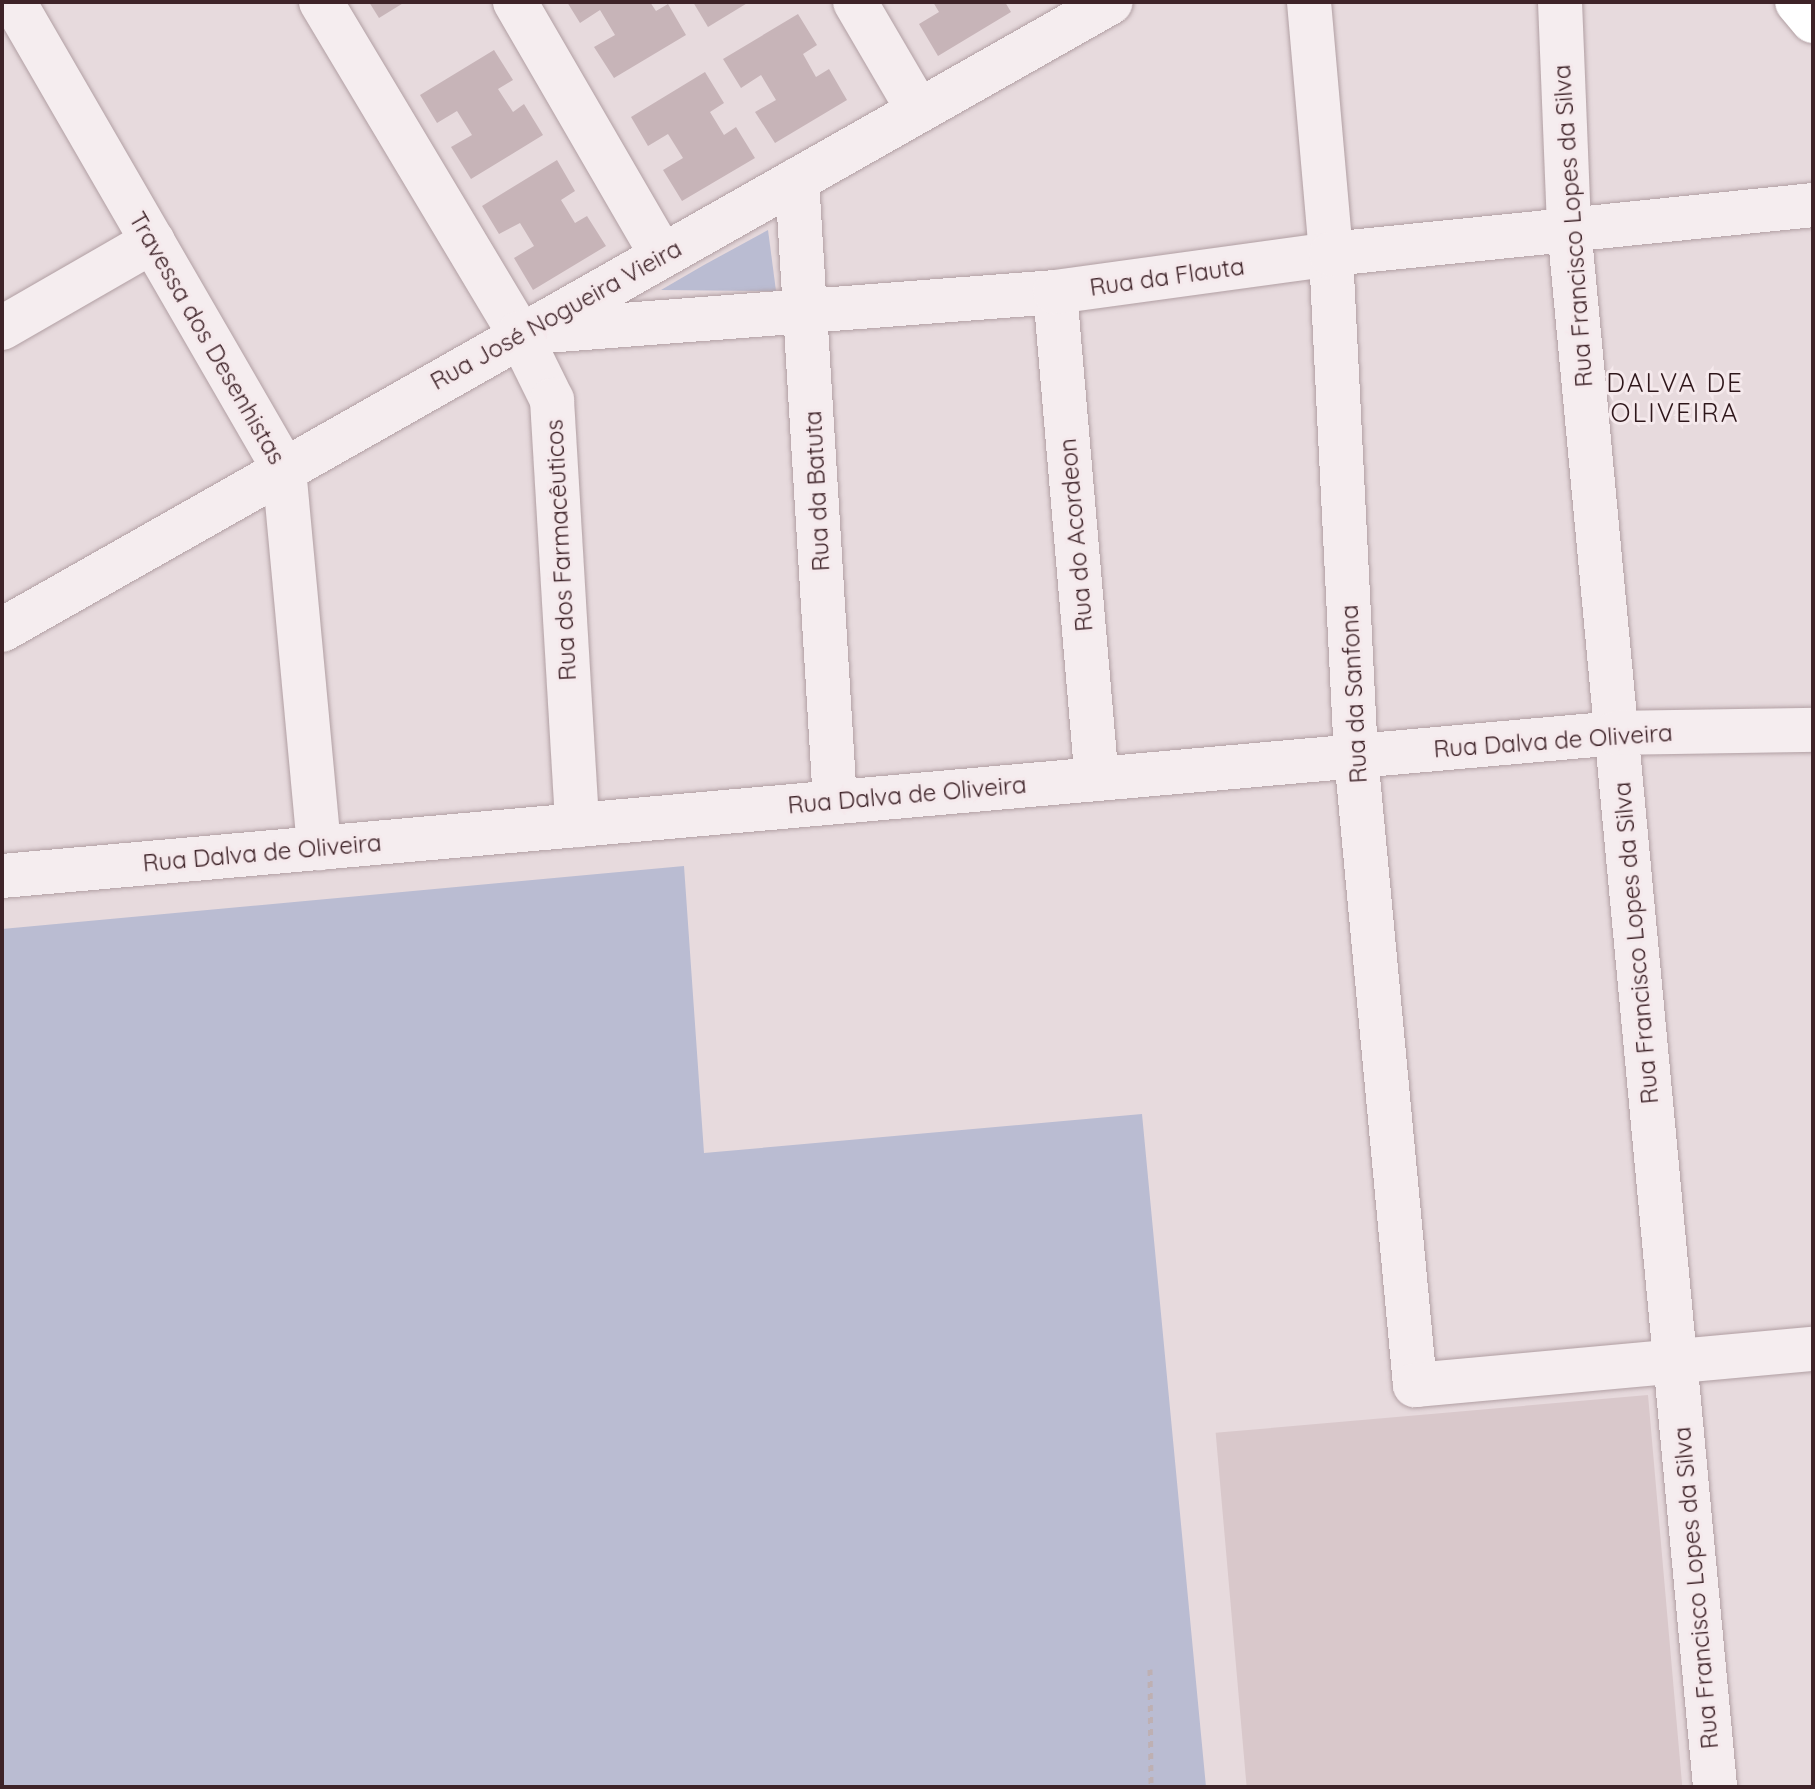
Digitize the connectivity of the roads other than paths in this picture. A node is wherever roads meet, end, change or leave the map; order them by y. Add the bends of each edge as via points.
1 (14, 2) edge
2 (321, 2) edge
3 (515, 2) edge
4 (855, 2) edge
5 (1111, 2) edge
6 (1309, 2) edge
7 (1560, 2) edge
8 (1797, 2) edge
9 (1813, 21) edge
10 (918, 110) junction
11 (797, 180) junction
12 (1813, 205) edge
13 (1569, 227) junction
14 (153, 241) junction
15 (1331, 254) junction
16 (662, 256) junction
17 (1055, 292) junction
18 (806, 308) junction
19 (2, 328) edge
20 (519, 333) junction
21 (284, 469) junction
22 (2, 630) edge
23 (1813, 730) edge
24 (1616, 733) junction
25 (1356, 756) junction
26 (1097, 778) junction
27 (835, 802) junction
28 (577, 825) junction
29 (319, 848) junction
30 (2, 876) edge
31 (1813, 1349) edge
32 (1675, 1362) junction
33 (1715, 1787) edge

1 - 14 street, Travessa dos Desenhistas
2 - 20 street, Rua dos Farmacêuticos
3 - 16 street
4 - 10 street
5 - 10 street, Rua José Nogueira Vieira
6 - 15 street, Rua da Sanfona
7 - 13 street, Rua Francisco Lopes da Silva
8 - 9 main road
10 - 11 street, Rua José Nogueira Vieira
11 - 16 street, Rua José Nogueira Vieira
11 - 18 street, Rua da Batuta
12 - 13 street, Rua da Flauta
13 - 15 street, Rua da Flauta
13 - 24 street, Rua Francisco Lopes da Silva
14 - 19 street
14 - 21 street, Travessa dos Desenhistas
15 - 17 street, Rua da Flauta
15 - 25 street, Rua da Sanfona
16 - 20 street, Rua José Nogueira Vieira
17 - 18 street, Rua da Flauta
17 - 26 street, Rua do Acordeon
18 - 20 street, Rua da Flauta
18 - 27 street, Rua da Batuta
20 - 21 street, Rua José Nogueira Vieira
20 - 28 street, Rua dos Farmacêuticos via 552,400
21 - 22 street, Rua José Nogueira Vieira
21 - 29 street, Travessa dos Desenhistas
23 - 24 street, Rua Dalva de Oliveira
24 - 25 street, Rua Dalva de Oliveira
24 - 32 street, Rua Francisco Lopes da Silva
25 - 26 street, Rua Dalva de Oliveira
25 - 32 street, Rua da Sanfona via 1415,1385
26 - 27 street, Rua Dalva de Oliveira
27 - 28 street, Rua Dalva de Oliveira
28 - 29 street, Rua Dalva de Oliveira
29 - 30 street, Rua Dalva de Oliveira
31 - 32 street
32 - 33 street, Rua Francisco Lopes da Silva

